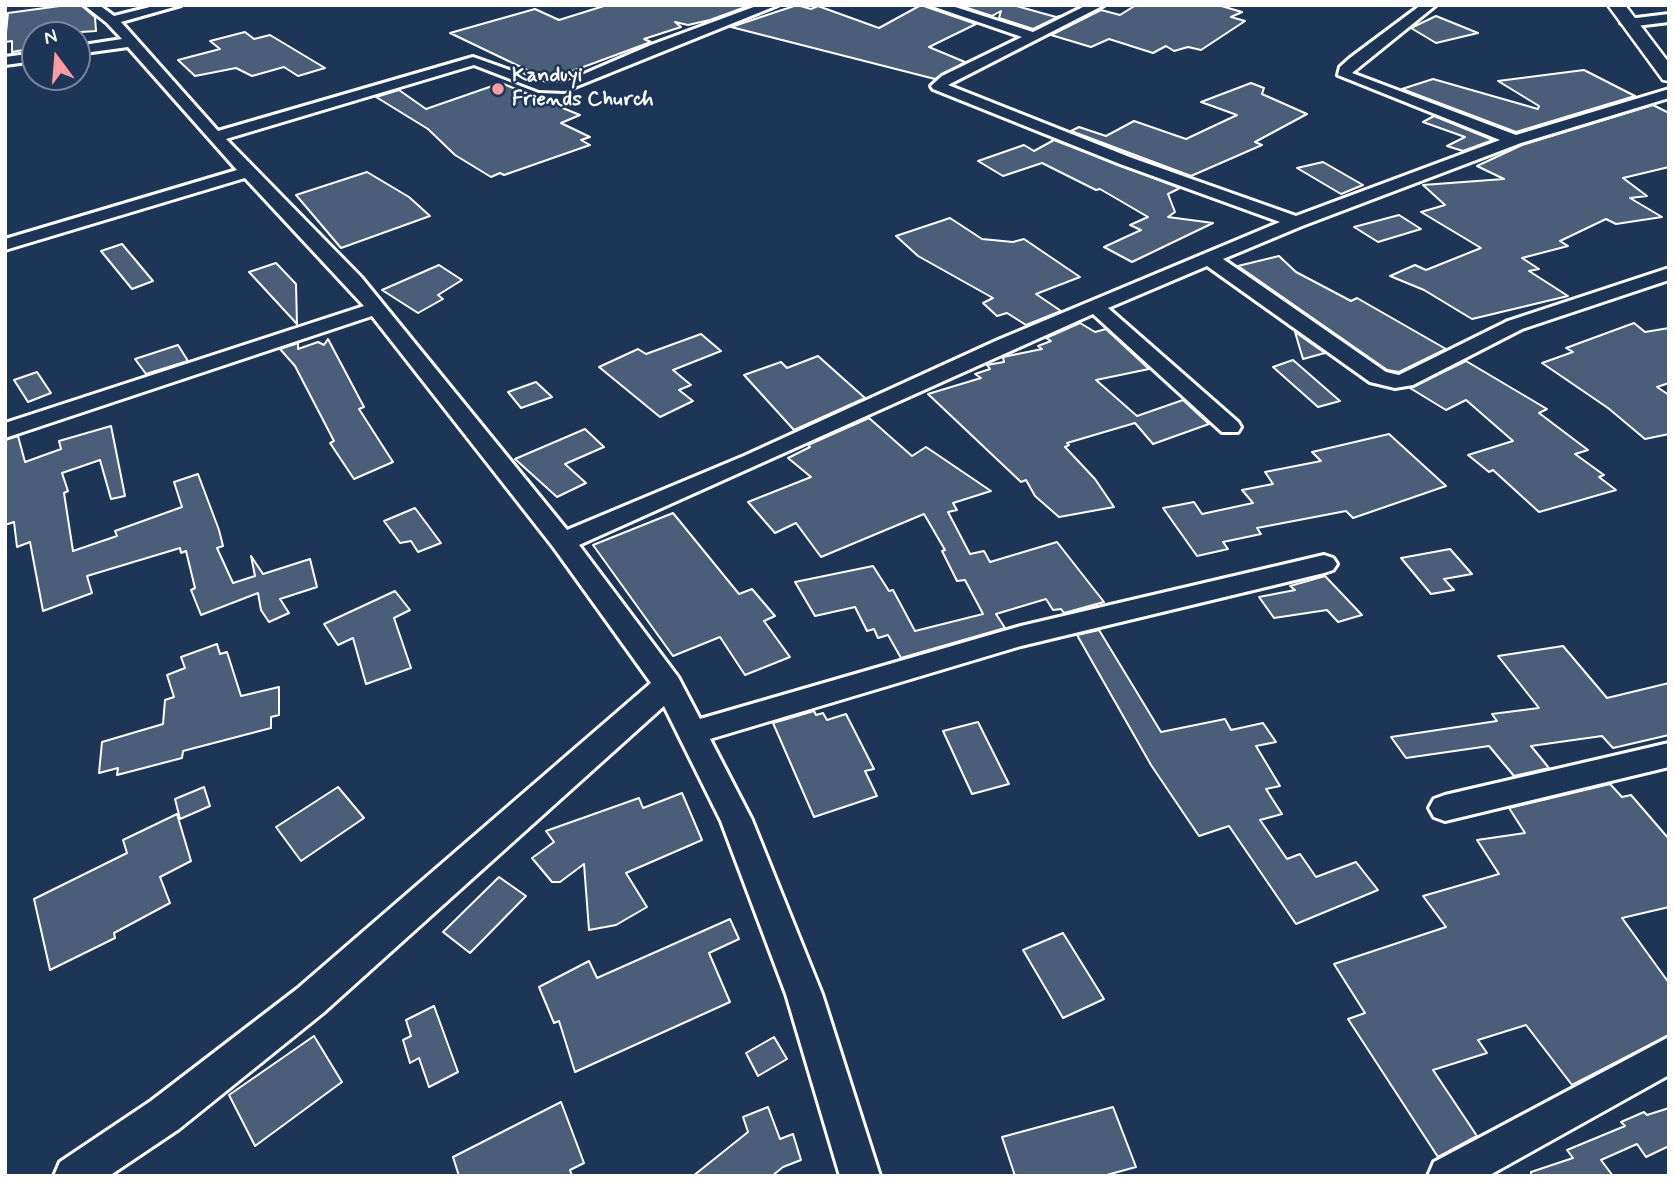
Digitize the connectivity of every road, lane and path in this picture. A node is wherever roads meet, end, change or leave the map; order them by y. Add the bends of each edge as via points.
1 (90, 5) edge
2 (175, 5) edge
3 (772, 5) edge
4 (935, 5) edge
5 (1098, 5) edge
6 (1430, 5) edge
7 (1616, 5) edge
8 (1669, 18) edge
9 (112, 20) junction
10 (1628, 23) junction
11 (1033, 36) junction
12 (131, 42) junction
13 (91, 48) edge
14 (1669, 76) edge
15 (1669, 93) edge
16 (215, 137) junction
17 (1515, 140) junction
18 (248, 172) junction
19 (1296, 222) junction
20 (5, 246) edge
21 (1209, 259) junction
22 (1669, 274) edge
23 (1097, 308) junction
24 (374, 309) junction
25 (1230, 427) dead end
26 (5, 431) edge
27 (563, 542) junction
28 (1324, 564) dead end
29 (668, 685) junction
30 (692, 733) junction
31 (1669, 755) edge
32 (1445, 808) dead end
33 (1669, 1055) edge
34 (74, 1176) edge
35 (860, 1176) edge
36 (1448, 1176) edge

1 - 9 street
2 - 9 street
3 - 16 street via 565,88 544,87 473,61
4 - 11 street
5 - 11 street
6 - 17 street via 1354,61 1345,75
7 - 10 street
8 - 10 street
9 - 12 street
10 - 14 street
11 - 19 street via 938,86
12 - 13 street
12 - 16 street
15 - 17 street
16 - 18 street
17 - 19 street
18 - 20 street
18 - 24 street via 354,281
19 - 21 street
21 - 22 street via 1378,377 1395,382 1516,326
21 - 23 street
23 - 25 street
23 - 27 street via 1005,344
24 - 26 street
24 - 27 street
27 - 29 street
28 - 30 street via 1021,636
29 - 30 street
29 - 34 street via 310,1001 165,1115
30 - 35 street via 736,820 804,994
31 - 32 street
33 - 36 street

